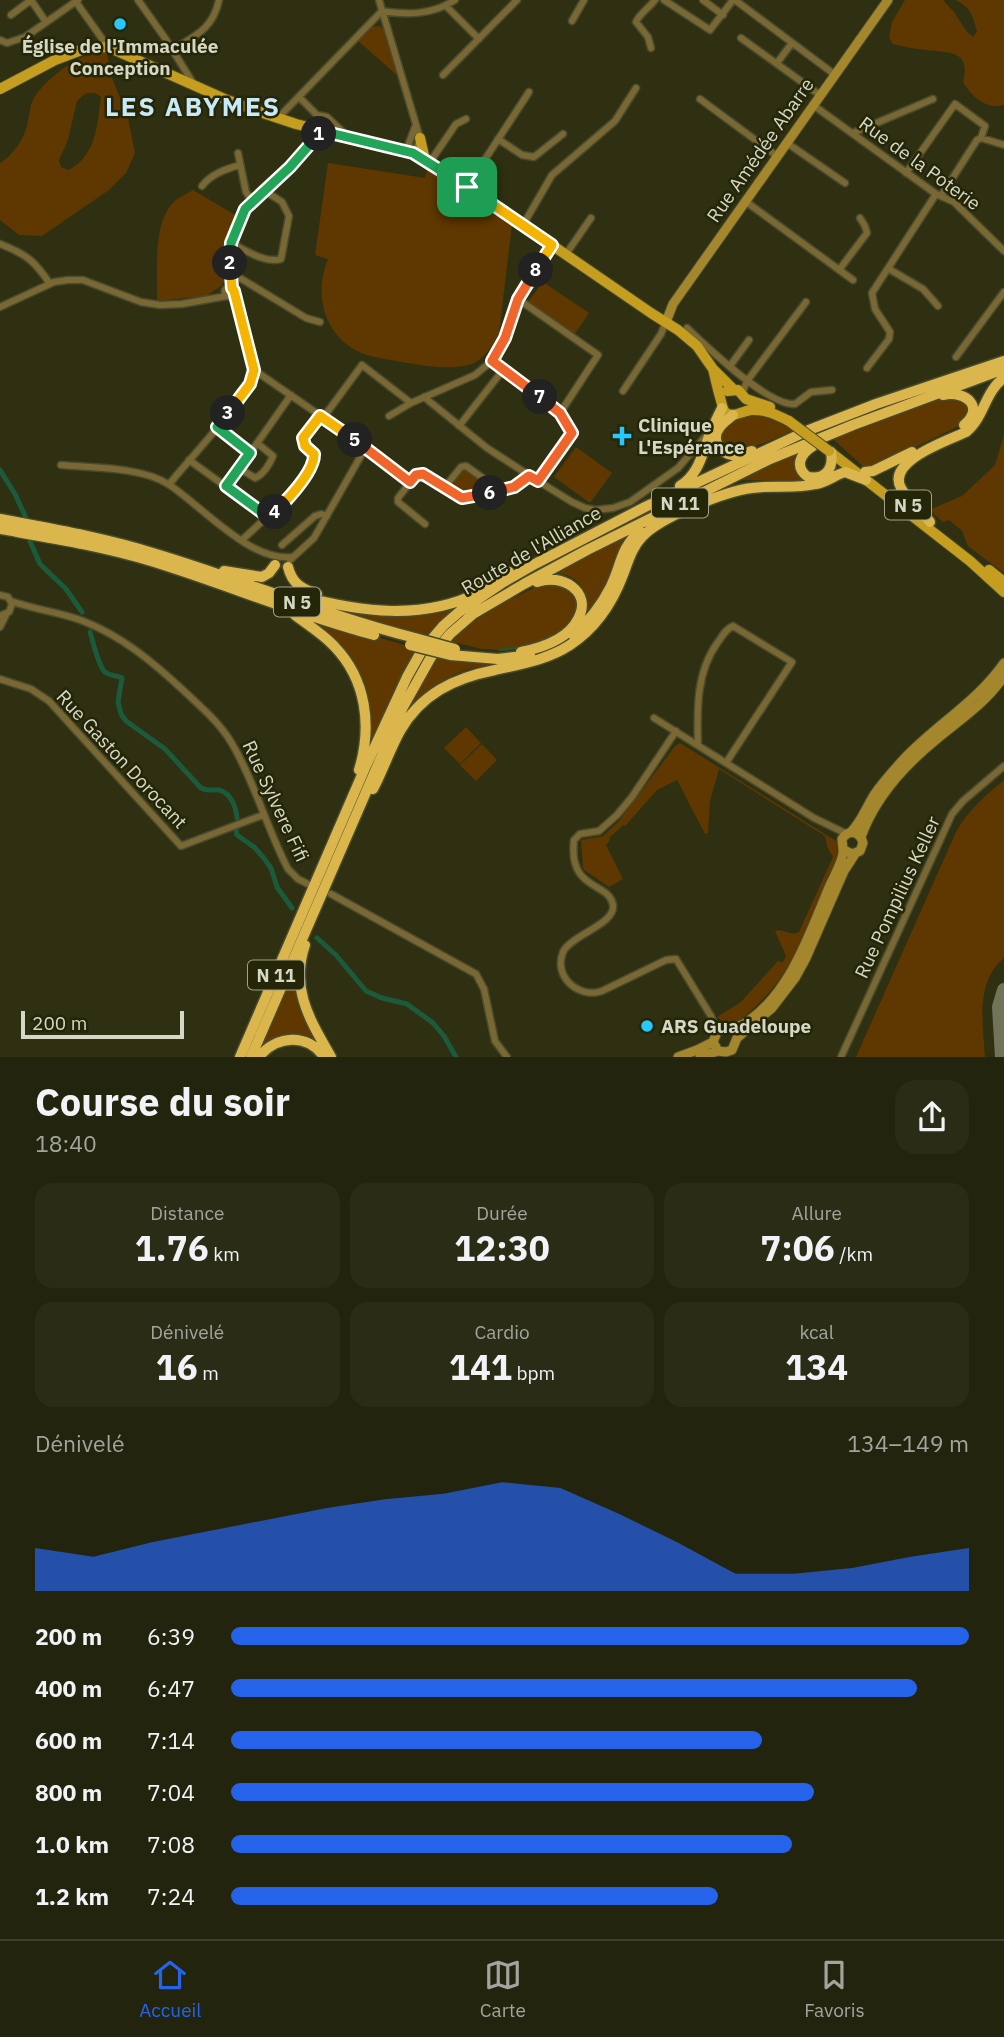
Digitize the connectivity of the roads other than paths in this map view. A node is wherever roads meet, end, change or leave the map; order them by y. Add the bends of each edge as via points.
1 (138, 0) edge
2 (219, 0) edge
3 (379, 0) edge
4 (455, 0) edge
5 (517, 0) edge
6 (584, 0) edge
7 (655, 0) edge
8 (664, 0) edge
9 (704, 0) edge
10 (734, 0) edge
11 (888, 0) edge
12 (72, 2) edge
13 (446, 6) junction
14 (382, 11) junction
15 (11, 15) dead end
16 (723, 15) junction
17 (572, 21) dead end
18 (46, 22) junction
19 (741, 38) dead end
20 (478, 39) junction
21 (0, 40) edge
22 (792, 43) junction
23 (108, 47) junction
24 (651, 48) dead end
25 (172, 50) junction
26 (777, 64) junction
27 (834, 74) junction
28 (443, 75) dead end
29 (194, 85) junction
30 (636, 88) dead end
31 (0, 89) edge
32 (529, 92) dead end
33 (820, 95) junction
34 (299, 97) junction
35 (700, 99) dead end
36 (933, 99) dead end
37 (813, 105) junction
38 (278, 118) junction
39 (466, 119) dead end
40 (415, 125) junction
41 (322, 131) junction
42 (853, 133) junction
43 (563, 134) dead end
44 (347, 136) junction
45 (420, 138) junction
46 (981, 138) junction
47 (498, 139) junction
48 (787, 143) junction
49 (1004, 145) edge
50 (410, 152) junction
51 (238, 153) dead end
52 (777, 156) junction
53 (427, 161) junction
54 (240, 166) junction
55 (906, 173) junction
56 (845, 183) dead end
57 (202, 186) dead end
58 (467, 187) junction
59 (265, 191) junction
60 (939, 195) junction
61 (746, 201) junction
62 (253, 202) junction
63 (591, 218) dead end
64 (860, 218) dead end
65 (523, 225) junction
66 (231, 243) junction
67 (0, 244) edge
68 (552, 245) junction
69 (1004, 251) edge
70 (566, 254) junction
71 (889, 269) junction
72 (839, 270) junction
73 (230, 276) junction
74 (853, 280) dead end
75 (50, 284) junction
76 (229, 291) junction
77 (1004, 292) edge
78 (518, 299) junction
79 (806, 302) dead end
80 (938, 306) dead end
81 (0, 307) edge
82 (320, 322) dead end
83 (666, 322) junction
84 (687, 328) dead end
85 (749, 340) dead end
86 (956, 357) dead end
87 (492, 361) junction
88 (1004, 361) edge
89 (730, 366) junction
90 (867, 368) dead end
91 (713, 369) junction
92 (1004, 369) edge
93 (254, 370) junction
94 (503, 370) junction
95 (1004, 377) edge
96 (742, 390) junction
97 (832, 390) dead end
98 (623, 391) dead end
99 (291, 396) junction
100 (424, 397) junction
101 (909, 398) junction
102 (411, 403) junction
103 (722, 403) junction
104 (560, 413) junction
105 (738, 413) junction
106 (389, 416) dead end
107 (321, 417) junction
108 (790, 419) junction
109 (459, 426) junction
110 (217, 427) junction
111 (712, 430) junction
112 (839, 431) junction
113 (257, 443) junction
114 (366, 447) junction
115 (831, 450) junction
116 (250, 453) junction
117 (189, 460) junction
118 (61, 465) dead end
119 (239, 468) junction
120 (529, 476) junction
121 (866, 476) junction
122 (538, 481) junction
123 (410, 482) junction
124 (170, 485) junction
125 (226, 486) junction
126 (445, 487) junction
127 (501, 491) junction
128 (674, 506) junction
129 (645, 507) junction
130 (327, 516) junction
131 (268, 517) junction
132 (0, 519) edge
133 (930, 522) junction
134 (425, 524) dead end
135 (0, 529) edge
136 (242, 540) junction
137 (282, 545) dead end
138 (180, 561) junction
139 (281, 561) junction
140 (535, 564) junction
141 (211, 569) junction
142 (502, 583) junction
143 (524, 584) junction
144 (1004, 584) edge
145 (1004, 594) edge
146 (0, 595) edge
147 (11, 601) junction
148 (24, 607) junction
149 (284, 608) junction
150 (6, 614) edge
151 (0, 627) edge
152 (413, 641) junction
153 (452, 652) junction
154 (1004, 663) edge
155 (522, 664) junction
156 (1004, 676) edge
157 (0, 679) edge
158 (654, 718) dead end
159 (676, 731) junction
160 (698, 746) junction
161 (726, 763) junction
162 (1004, 766) edge
163 (264, 815) junction
164 (342, 834) junction
165 (847, 835) junction
166 (861, 837) junction
167 (844, 850) junction
168 (855, 854) junction
169 (308, 884) dead end
170 (331, 894) dead end
171 (317, 904) junction
172 (723, 1030) junction
173 (736, 1041) junction
174 (713, 1042) junction
175 (718, 1051) junction
176 (240, 1057) edge
177 (251, 1057) edge
178 (259, 1057) edge
179 (324, 1057) edge
180 (331, 1057) edge
181 (506, 1057) edge
182 (678, 1057) edge
183 (700, 1057) edge
184 (841, 1057) edge

1 - 25 street
2 - 25 street via 208,26
3 - 14 street
4 - 13 street
5 - 20 street
6 - 17 street
7 - 24 street via 636,22
8 - 16 street via 708,30
9 - 16 street
10 - 16 street
10 - 22 street
11 - 27 main road, Rue Amédée Abarre
12 - 18 street
12 - 23 street
13 - 14 street via 416,14
13 - 20 street
14 - 34 street
14 - 40 street
15 - 18 street via 31,0
18 - 21 street via 13,42
19 - 26 street
20 - 28 street
22 - 26 street
22 - 27 street
23 - 29 main road
23 - 31 main road via 83,49
25 - 29 street
26 - 33 street
27 - 33 main road, Rue Amédée Abarre
29 - 38 main road
30 - 65 street via 615,121 552,175
32 - 47 street
33 - 37 main road, Rue Amédée Abarre
34 - 38 street
34 - 44 street
35 - 52 street
36 - 42 street
37 - 42 street, Rue de la Poterie
37 - 48 main road, Rue Amédée Abarre
38 - 41 main road
39 - 53 street via 456,124
40 - 45 street
40 - 50 street
41 - 44 main road
41 - 59 street
42 - 55 street, Rue de la Poterie
43 - 47 street via 534,157 522,155
44 - 50 main road
45 - 50 street
45 - 53 main road
46 - 49 street
46 - 55 street via 985,127 954,104
46 - 60 street
47 - 58 street
48 - 52 main road, Rue Amédée Abarre
48 - 56 street
50 - 53 main road
51 - 54 street
52 - 61 main road, Rue Amédée Abarre
53 - 58 main road
54 - 57 street via 207,179
54 - 62 street
55 - 60 street, Rue de la Poterie
58 - 65 main road
59 - 62 street
59 - 66 street via 282,202 289,216 281,259 266,259
60 - 69 street, Rue de la Poterie via 964,210
60 - 71 street
61 - 72 street
61 - 83 main road, Rue Amédée Abarre via 673,304
62 - 66 street via 245,209
63 - 70 street
64 - 72 street via 867,233
65 - 68 main road
66 - 73 street
67 - 75 street via 29,257
68 - 70 main road
68 - 78 street
70 - 83 main road
71 - 80 street via 923,289
71 - 90 street via 872,293 889,339
72 - 74 street
73 - 76 street
73 - 82 street
75 - 76 street via 83,281 160,305 214,298
75 - 81 street
76 - 93 street
77 - 86 street
78 - 87 street
78 - 104 street via 598,355
79 - 96 street
83 - 91 main road via 697,346
83 - 98 street
84 - 89 street
85 - 89 street
87 - 94 street
87 - 100 street via 475,375
88 - 101 highway, Route de l'Alliance / N 11
89 - 96 street
91 - 96 main road
91 - 103 main road
92 - 101 highway, Route de l'Alliance / N 11
93 - 99 street
93 - 110 street via 250,384
94 - 104 street
94 - 109 street
95 - 133 highway via 991,390 972,427 906,462 900,470 901,489
96 - 97 street via 792,405 811,392
96 - 103 main road via 726,392
96 - 105 main road via 746,403
96 - 108 main road, N 5
99 - 107 street
99 - 113 street
100 - 102 street
100 - 109 street
101 - 105 highway via 861,406 735,455 721,450 716,437 720,427
101 - 112 highway, Route de l'Alliance / N 11
101 - 121 highway via 956,393 968,399 972,412 960,428
101 - 129 highway, Route de l'Alliance / N 11 via 855,411
102 - 106 street
102 - 107 street via 362,365
103 - 105 main road via 727,413
103 - 111 highway
104 - 122 street via 572,433
105 - 108 main road, N 5 via 762,411
107 - 114 street
107 - 131 street via 303,438 314,461 294,492
108 - 115 main road, N 5, bridge
109 - 120 street
110 - 116 street
110 - 117 street
111 - 122 street via 678,468 630,502 613,508 585,508
111 - 129 highway via 695,473
112 - 115 highway via 805,451 800,461 802,472 811,478 825,475 831,466
112 - 128 highway, Route de l'Alliance / N 11
113 - 116 street
113 - 119 street via 273,456 269,464 255,478
114 - 123 street
114 - 130 street
115 - 121 main road, N 5
116 - 119 street
117 - 124 street
117 - 125 street
118 - 124 street via 143,474
119 - 125 street
120 - 122 street
120 - 127 street
121 - 133 main road, N 5
121 - 145 main road, N 5
121 - 155 highway via 845,472 806,486 737,490 666,521 641,537 614,598 589,631 560,651
123 - 126 street via 423,474
123 - 134 street via 398,502
124 - 136 street
125 - 131 street
126 - 127 street via 465,499
126 - 127 street via 466,466
128 - 143 highway, Route de l'Alliance / N 11
128 - 153 highway via 629,541 599,608 568,640 522,657 498,659
129 - 140 highway, Route de l'Alliance / N 11
130 - 137 street via 315,516
130 - 139 street via 310,543
131 - 136 street
132 - 138 highway, N 5 via 88,535
133 - 144 main road, N 5
135 - 149 highway, N 5 via 117,552 206,578
136 - 139 street
138 - 141 highway
138 - 152 highway, N 5
139 - 140 highway via 304,590 365,605 393,606 464,592
139 - 141 highway via 262,577
140 - 142 highway, Route de l'Alliance / N 11
141 - 142 highway via 335,606 380,612 446,604
142 - 164 highway, Route de l'Alliance / N 11 via 459,612 421,652
143 - 153 highway via 551,578 566,581 579,596 578,619 559,638 534,649 502,654
143 - 164 highway, Route de l'Alliance / N 11 via 464,621 431,657
146 - 147 street, Rue Sylvere Fifi
147 - 148 street, Rue Sylvere Fifi
147 - 150 street
148 - 150 street, Rue Sylvere Fifi
148 - 163 street, Rue Sylvere Fifi via 86,622 139,652 206,711 231,741
149 - 152 highway, N 5 via 350,629
149 - 164 highway via 339,651 355,675 362,697 366,734 362,760 341,812
150 - 151 street
152 - 153 highway, N 5, bridge
153 - 155 highway via 484,662
154 - 165 main road via 982,691 903,760
155 - 164 highway via 458,680 419,705 399,732 365,806
156 - 166 main road via 988,696 907,765
157 - 163 street, Rue Gaston Dorocant via 31,689 49,701 181,846
158 - 159 street
159 - 160 street
159 - 172 street via 617,815 599,831 580,834 574,840 578,872 610,899 613,907 610,916 569,944 563,952 562,968 571,986 584,993 598,993 673,958
160 - 161 street
160 - 161 street via 702,676 710,653 733,626 792,662
161 - 165 street
162 - 184 street, Rue Pompilius Keller via 952,814
163 - 169 street, Rue Sylvere Fifi via 288,869
164 - 171 highway, Route de l'Alliance / N 11
164 - 176 highway, Route de l'Alliance / N 11
165 - 166 main road
165 - 167 main road
166 - 168 main road via 863,846
167 - 168 main road
167 - 172 main road via 782,986 744,1024
168 - 173 main road via 795,978 772,1008
170 - 181 street via 480,978 495,1041
171 - 177 highway, Route de l'Alliance / N 11
171 - 180 highway via 302,954 300,980 306,1012
172 - 173 main road via 733,1033
172 - 174 main road
173 - 175 main road via 729,1051
174 - 175 main road
174 - 182 main road
175 - 183 main road
178 - 179 highway via 270,1046 291,1039 309,1044

